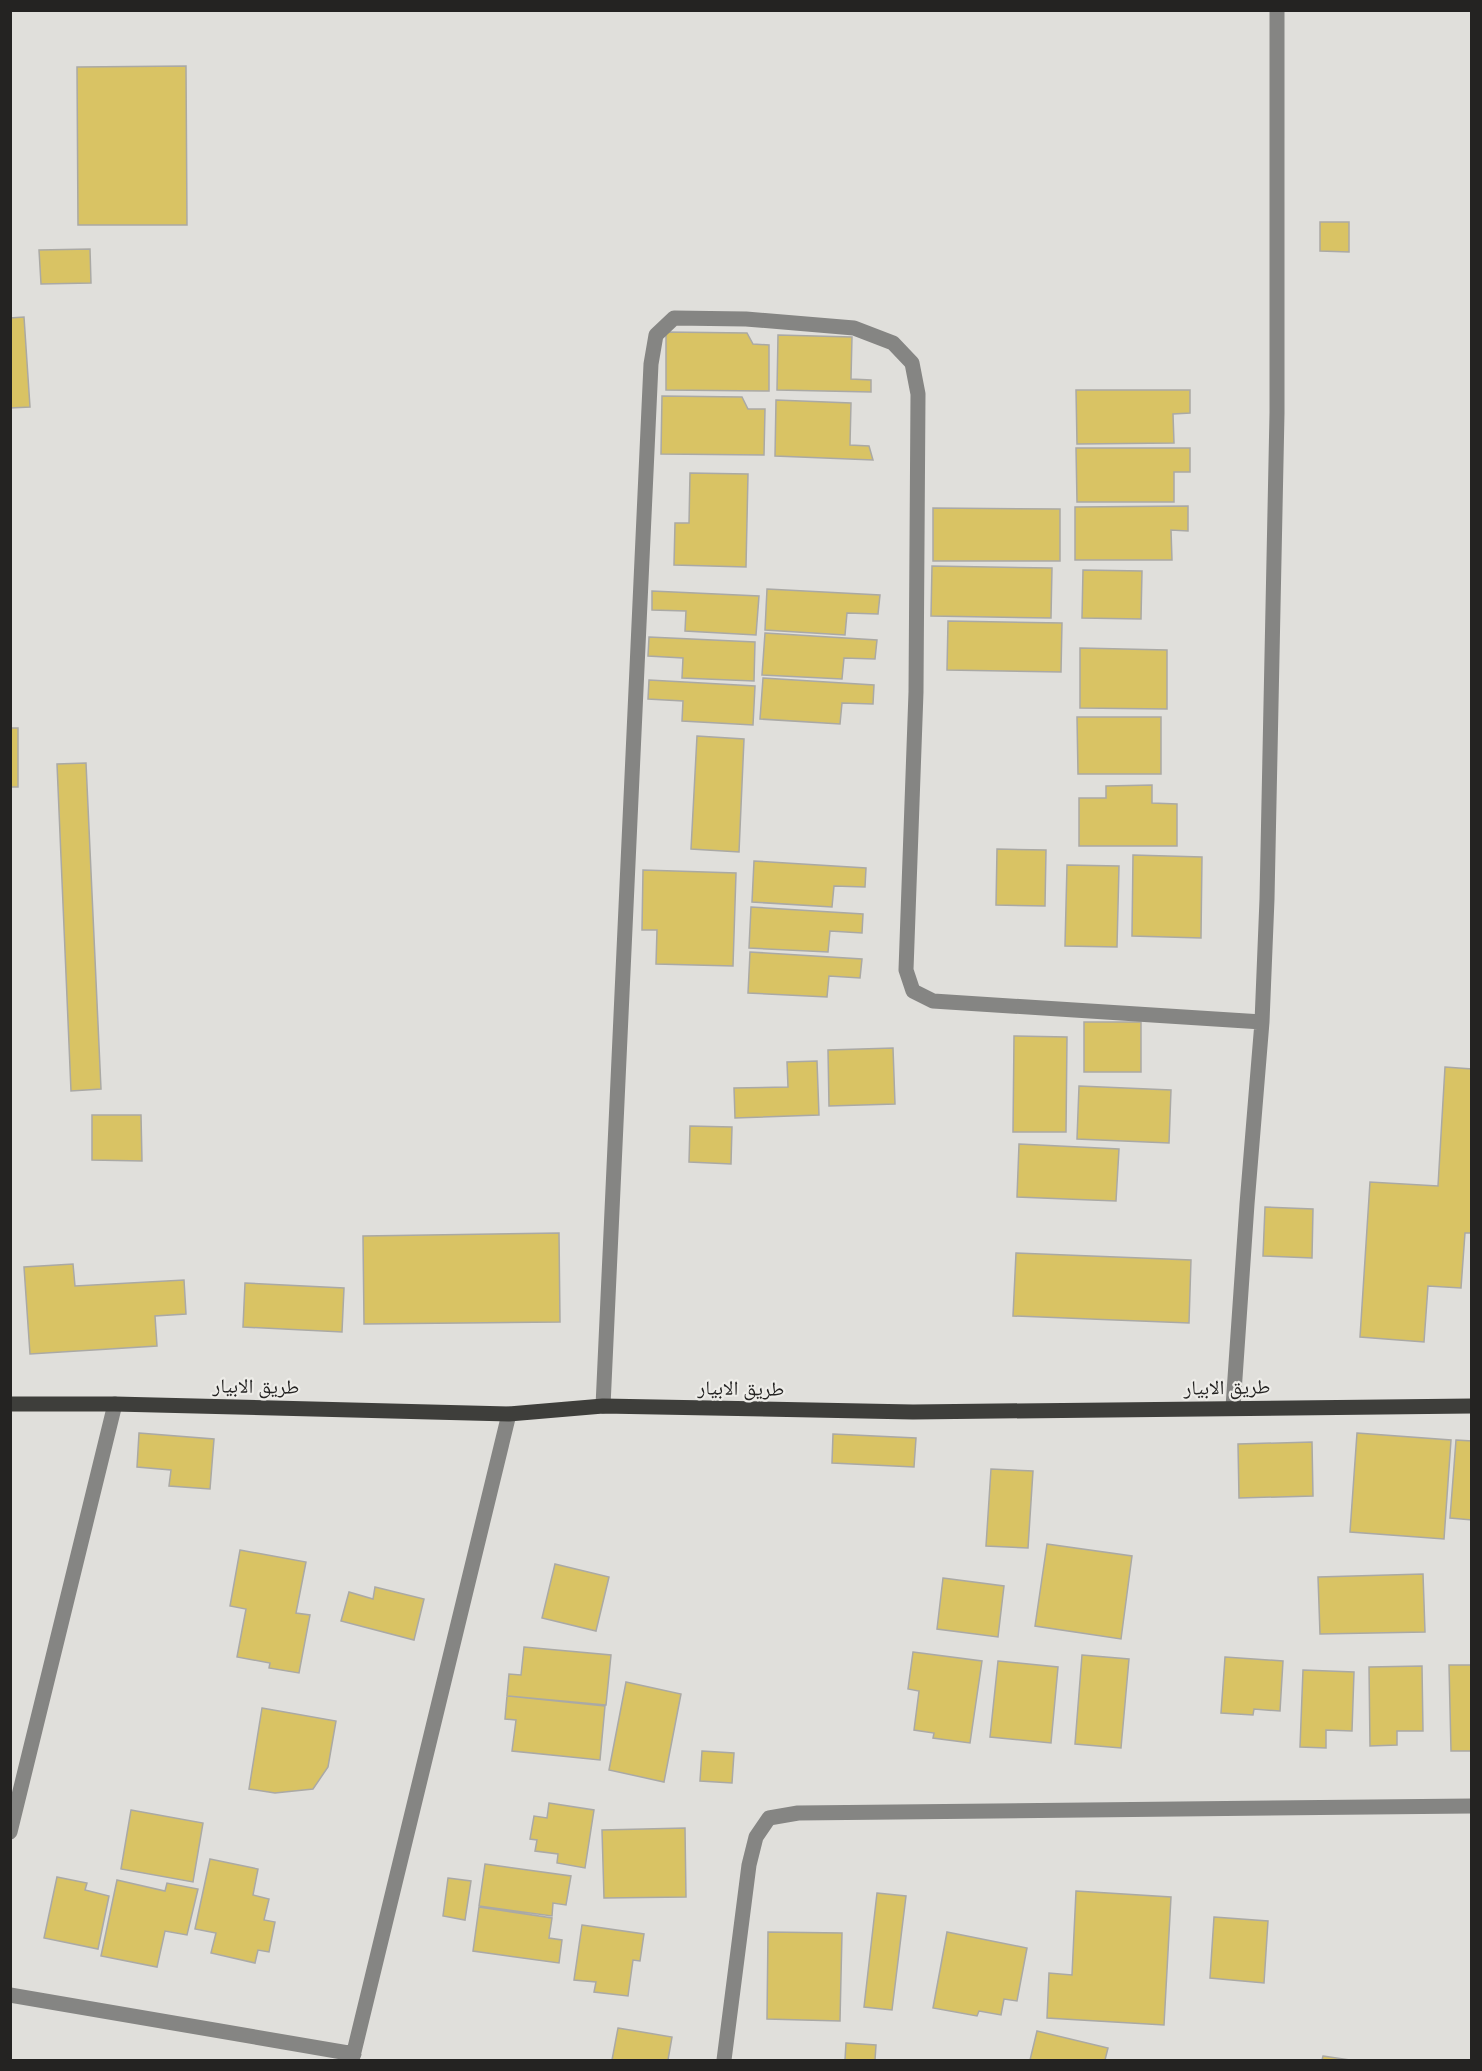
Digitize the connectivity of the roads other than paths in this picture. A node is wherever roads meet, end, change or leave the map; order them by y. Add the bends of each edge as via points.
1 (1277, 10) edge
2 (1262, 1022) junction
3 (10, 1404) edge
4 (115, 1404) junction
5 (603, 1406) junction
6 (1472, 1406) edge
7 (1233, 1407) junction
8 (509, 1414) junction
9 (1472, 1806) edge
10 (10, 1832) edge
11 (10, 1995) edge
12 (353, 2057) edge
13 (724, 2061) edge

1 - 2 street via 1277,412
2 - 5 street via 933,1002 913,991 906,970 916,668 918,394 912,363 893,343 854,328 674,318 656,335 651,364
2 - 7 street
3 - 4 main road, طريق الابيار
4 - 8 main road, طريق الابيار
4 - 10 street
5 - 7 main road, طريق الابيار via 913,1412
5 - 8 main road, طريق الابيار
6 - 7 main road, طريق الابيار
8 - 12 street
9 - 13 street via 798,1813 769,1818 756,1837 749,1865
11 - 12 street

